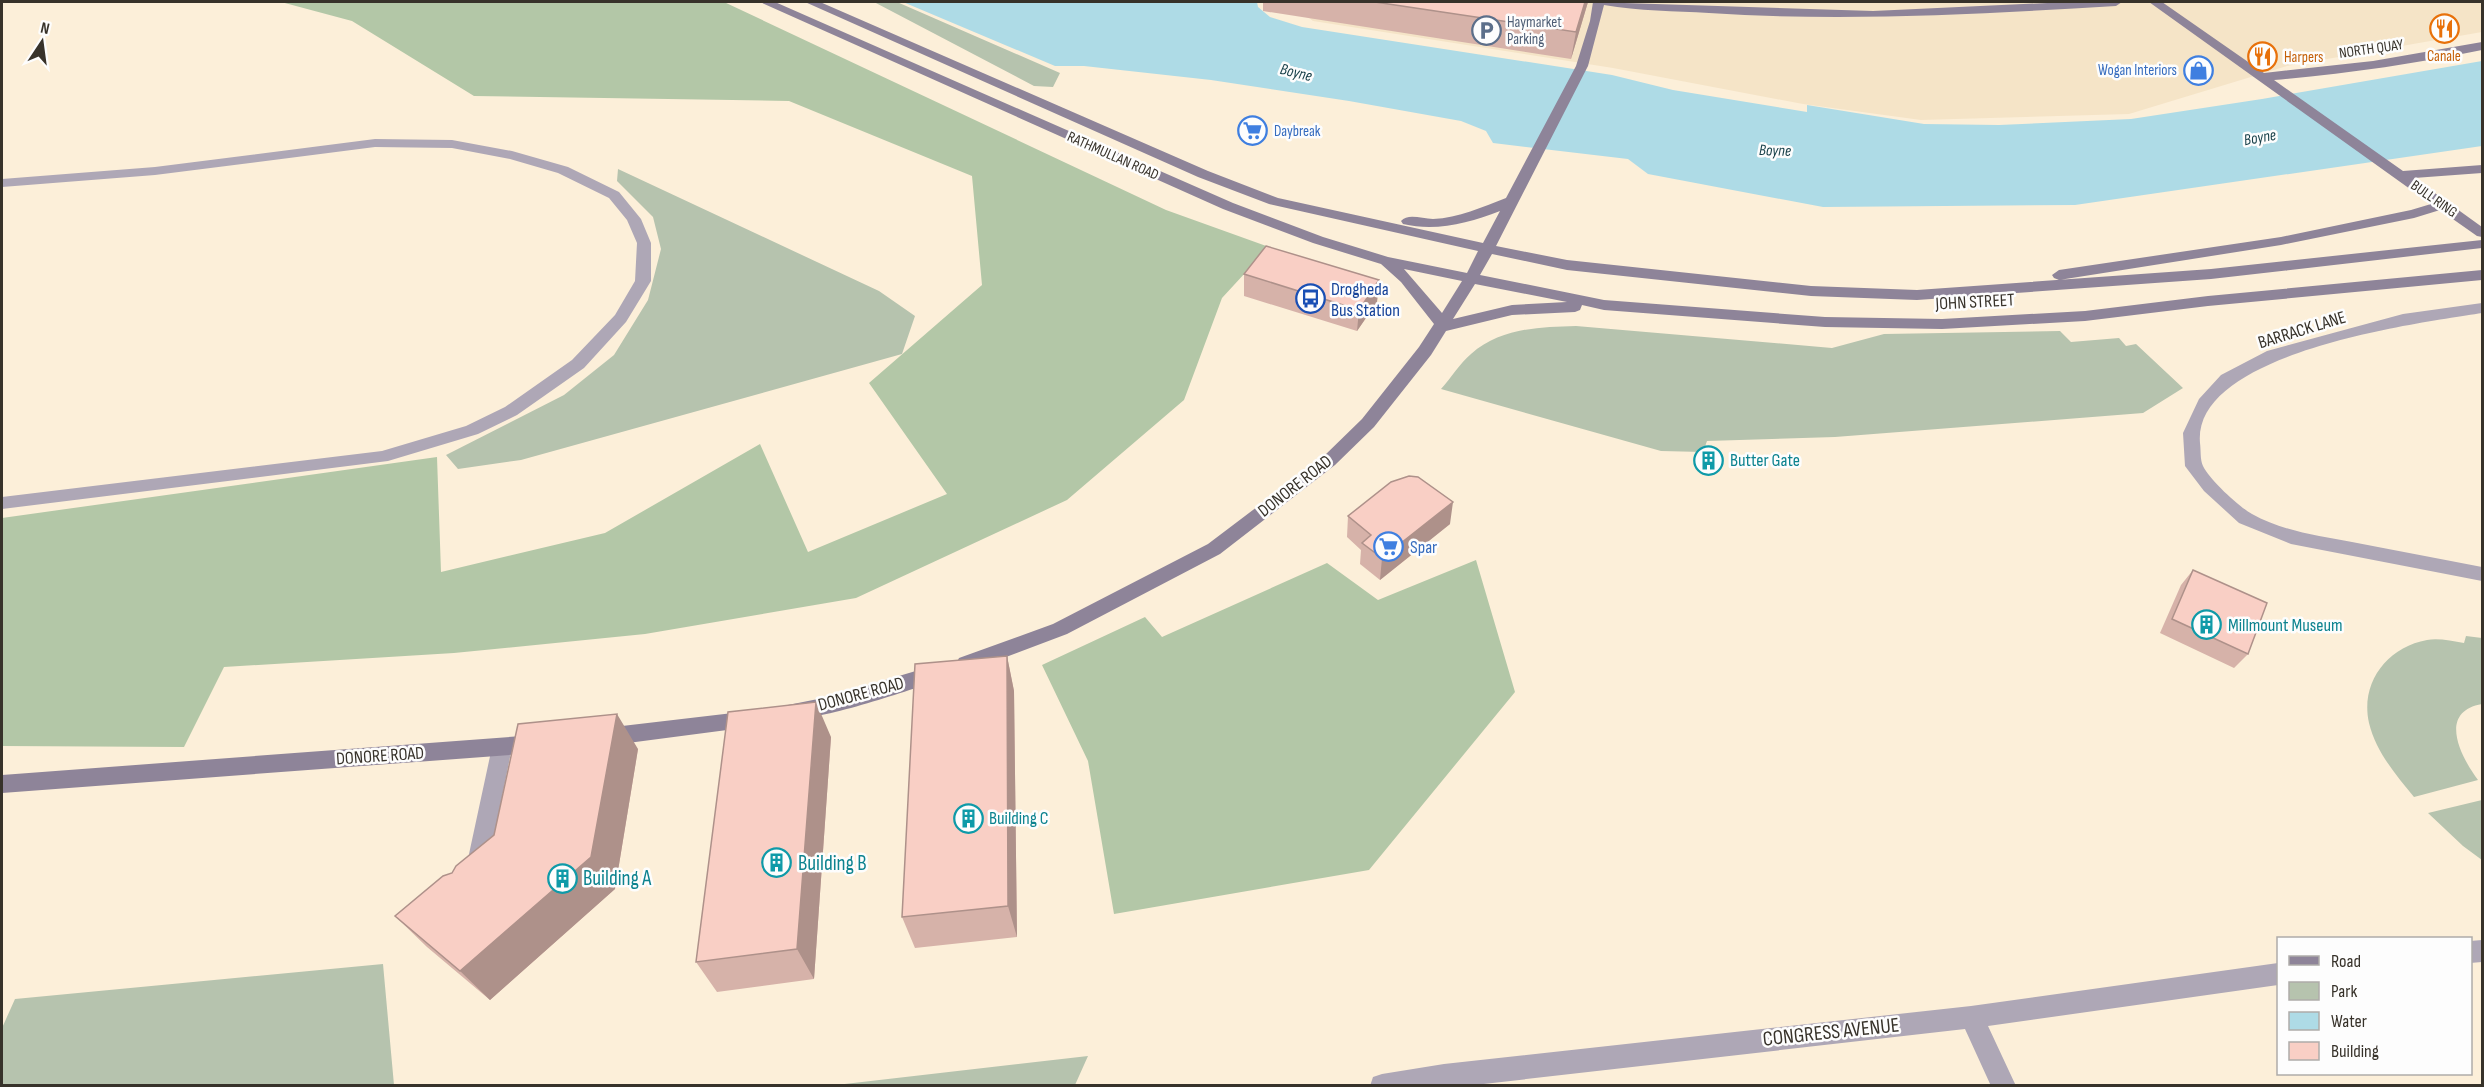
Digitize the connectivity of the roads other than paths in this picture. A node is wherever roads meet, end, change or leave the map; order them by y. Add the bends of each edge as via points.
1 (766, 2) edge
2 (811, 2) edge
3 (1599, 2) edge
4 (1607, 2) edge
5 (2116, 2) edge
6 (2155, 2) edge
7 (2482, 46) edge
8 (2263, 77) junction
9 (2482, 169) edge
10 (2401, 175) junction
11 (2, 183) edge
12 (1274, 201) junction
13 (1510, 201) junction
14 (2442, 205) junction
15 (2482, 233) edge
16 (2482, 244) edge
17 (1485, 249) junction
18 (1386, 261) junction
19 (2482, 275) edge
20 (1471, 279) junction
21 (2037, 288) junction
22 (1604, 305) junction
23 (2482, 308) edge
24 (1444, 326) junction
25 (2, 503) edge
26 (2482, 574) edge
27 (585, 739) edge
28 (550, 742) edge
29 (502, 747) junction
30 (2, 784) edge
31 (474, 884) edge
32 (2277, 974) edge
33 (1971, 1017) junction
34 (1507, 1077) edge
35 (1382, 1086) edge
36 (2004, 1086) edge

1 - 18 main road, RATHMULLAN ROAD via 1218,202
2 - 12 main road, RATHMULLAN ROAD via 1203,174
3 - 13 main road, DONORE ROAD via 1579,70
4 - 5 main road via 1684,9 1911,14
6 - 8 main road, BULL RING
7 - 8 main road, NORTH QUAY via 2407,61
8 - 10 main road, BULL RING
9 - 10 main road
10 - 14 main road, BULL RING
11 - 25 street via 155,171 375,143 452,144 563,170 614,195 634,219 644,243 643,281 621,318 578,364 512,411 472,430 382,458
12 - 13 main road via 1316,199 1426,225 1478,215
12 - 17 main road, RATHMULLAN ROAD
13 - 17 main road, DONORE ROAD
14 - 15 main road, BULL RING
14 - 21 main road via 2281,241 2056,276
16 - 21 main road, JOHN STREET via 2211,274
17 - 20 main road, DONORE ROAD
17 - 21 main road, JOHN STREET via 1567,265 1811,291 1917,295
18 - 20 main road, RATHMULLAN ROAD
18 - 24 main road via 1407,279
19 - 22 main road, JOHN STREET via 2085,316 1942,324 1826,322
20 - 22 main road, JOHN STREET
20 - 24 main road, DONORE ROAD
22 - 24 main road via 1512,310
23 - 26 street, BARRACK LANE via 2403,319 2273,356 2227,379 2205,403 2191,433 2194,466 2210,487 2246,518 2291,537
24 - 27 main road, DONORE ROAD via 1368,423 1304,481 1214,549 1060,629 990,657 828,705 736,721
28 - 29 main road, DONORE ROAD
29 - 30 main road, DONORE ROAD
29 - 31 street
32 - 33 street, CONGRESS AVENUE
33 - 34 street, CONGRESS AVENUE
33 - 36 street
34 - 35 street, CONGRESS AVENUE

